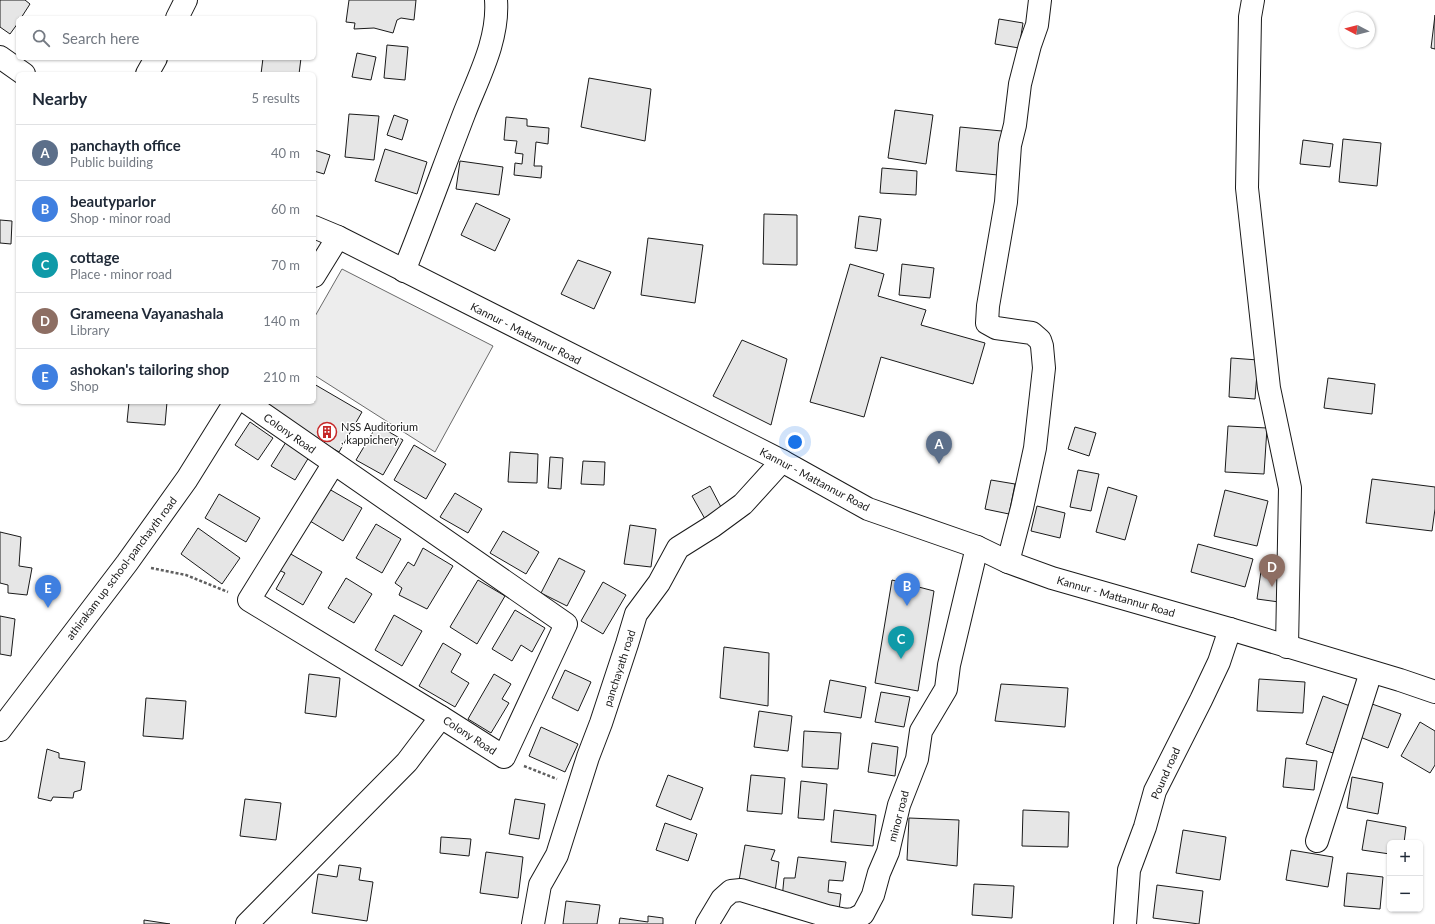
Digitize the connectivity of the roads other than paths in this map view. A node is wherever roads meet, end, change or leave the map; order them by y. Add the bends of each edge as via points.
1 (186, 0) edge
2 (496, 0) edge
3 (1040, 0) edge
4 (1253, 0) edge
5 (177, 16) edge
6 (0, 57) edge
7 (155, 60) edge
8 (21, 72) edge
9 (148, 72) edge
10 (316, 228) edge
11 (338, 237) junction
12 (404, 271) junction
13 (316, 273) edge
14 (234, 404) edge
15 (249, 404) edge
16 (782, 461) junction
17 (334, 463) junction
18 (977, 547) junction
19 (1008, 562) junction
20 (1230, 629) junction
21 (1287, 647) junction
22 (1371, 672) junction
23 (1435, 692) edge
24 (441, 717) junction
25 (0, 730) edge
26 (1317, 841) dead end
27 (247, 924) edge
28 (533, 924) edge
29 (707, 924) edge
30 (1125, 924) edge

1 - 5 street
2 - 12 street via 494,27 484,67
3 - 19 street via 1037,25 1020,84 1010,145 1006,202 987,323 991,326 1032,333 1040,340 1044,368 1035,448
4 - 21 street via 1250,17 1247,188 1269,388 1290,488
6 - 8 street
7 - 9 street
10 - 11 street, Kannur - Mattannur Road
11 - 12 street, Kannur - Mattannur Road
11 - 13 street
12 - 16 street, Kannur - Mattannur Road
14 - 25 street, athirakam up school-panchayth road via 187,479 127,563
15 - 17 street, Colony Road
16 - 18 street, Kannur - Mattannur Road via 868,509
16 - 28 street, panchayath road via 744,504 678,548 659,583 636,614 557,855 540,885
17 - 24 street, Colony Road via 249,600
17 - 24 street, Colony Road via 566,624 504,757
18 - 19 street, Kannur - Mattannur Road
18 - 29 street, minor road via 949,665 946,689 921,731 917,759 899,805 888,852 873,895 863,914 846,920 808,912 741,890 730,891 722,899
19 - 20 street, Kannur - Mattannur Road via 1052,578
20 - 21 street, Kannur - Mattannur Road
20 - 30 street, Pound road via 1202,700 1155,791 1129,870
21 - 22 street, Kannur - Mattannur Road
22 - 23 street, Kannur - Mattannur Road
22 - 26 street
24 - 27 street via 407,762

